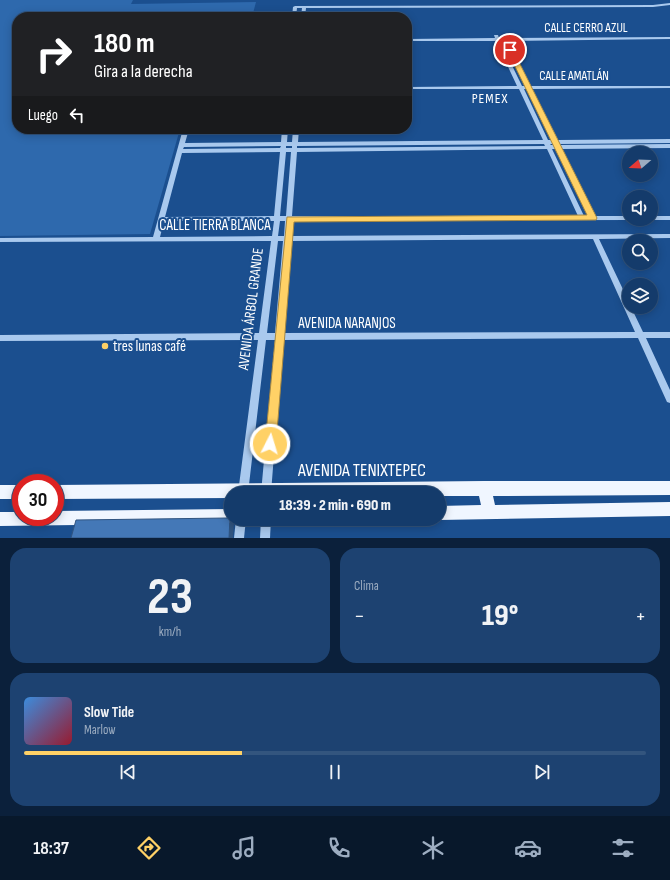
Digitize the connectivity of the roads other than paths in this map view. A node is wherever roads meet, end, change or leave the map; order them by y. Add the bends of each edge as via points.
1 (670, 4) edge
2 (304, 7) junction
3 (294, 12) edge
4 (304, 12) edge
5 (670, 35) edge
6 (412, 36) edge
7 (497, 37) junction
8 (504, 37) junction
9 (601, 37) junction
10 (670, 38) edge
11 (412, 40) edge
12 (670, 83) edge
13 (412, 84) edge
14 (519, 86) junction
15 (528, 86) junction
16 (670, 87) edge
17 (412, 88) edge
18 (185, 134) edge
19 (284, 134) edge
20 (296, 134) edge
21 (670, 141) edge
22 (547, 144) junction
23 (557, 144) junction
24 (670, 146) edge
25 (283, 147) junction
26 (295, 147) junction
27 (181, 148) junction
28 (582, 218) junction
29 (593, 218) junction
30 (622, 218) edge
31 (658, 218) edge
32 (670, 218) edge
33 (161, 219) junction
34 (277, 219) junction
35 (290, 219) junction
36 (670, 236) edge
37 (595, 237) junction
38 (156, 238) junction
39 (274, 239) junction
40 (288, 239) junction
41 (0, 240) edge
42 (640, 335) junction
43 (670, 335) edge
44 (263, 337) junction
45 (280, 337) junction
46 (0, 338) edge
47 (670, 399) edge
48 (245, 486) edge
49 (266, 486) edge
50 (484, 488) junction
51 (670, 488) edge
52 (446, 489) edge
53 (224, 491) edge
54 (0, 492) edge
55 (12, 492) edge
56 (64, 492) edge
57 (670, 509) edge
58 (489, 512) junction
59 (446, 513) edge
60 (224, 516) edge
61 (0, 519) edge
62 (240, 526) edge
63 (266, 526) edge
64 (239, 538) edge
65 (265, 538) edge

1 - 2 street
2 - 3 street via 295,7
2 - 4 street
5 - 9 street, CALLE CERRO AZUL
6 - 7 street, CALLE CERRO AZUL
7 - 8 street, CALLE CERRO AZUL
7 - 11 street, CALLE CERRO AZUL
7 - 14 street
8 - 9 street, CALLE CERRO AZUL
8 - 15 street
9 - 10 street, CALLE CERRO AZUL
12 - 15 street, CALLE AMATLÁN
13 - 14 street, CALLE AMATLÁN
14 - 15 street, CALLE AMATLÁN
14 - 17 street, CALLE AMATLÁN
14 - 22 street
15 - 16 street, CALLE AMATLÁN
15 - 23 street
18 - 27 street
19 - 25 street, AVENIDA ÁRBOL GRANDE
20 - 26 street, AVENIDA ÁRBOL GRANDE
21 - 23 street
22 - 23 street
22 - 26 street
22 - 28 street
23 - 24 street
23 - 29 street
25 - 26 street
25 - 27 street
25 - 34 street, AVENIDA ÁRBOL GRANDE
26 - 35 street, AVENIDA ÁRBOL GRANDE
27 - 33 street
28 - 29 street
28 - 35 street
29 - 30 street
31 - 32 street
33 - 34 street
33 - 38 street
34 - 35 street
34 - 39 street, AVENIDA ÁRBOL GRANDE
35 - 40 street, AVENIDA ÁRBOL GRANDE
36 - 37 street, CALLE TIERRA BLANCA
37 - 40 street, CALLE TIERRA BLANCA
37 - 42 street
38 - 39 street, CALLE TIERRA BLANCA
38 - 41 street, CALLE TIERRA BLANCA
39 - 40 street, CALLE TIERRA BLANCA
39 - 44 street, AVENIDA ÁRBOL GRANDE
40 - 45 street, AVENIDA ÁRBOL GRANDE
42 - 43 street, AVENIDA NARANJOS
42 - 45 street, AVENIDA NARANJOS
42 - 47 street
44 - 45 street, AVENIDA NARANJOS
44 - 46 street, AVENIDA NARANJOS
44 - 48 street, AVENIDA ÁRBOL GRANDE
45 - 49 street, AVENIDA ÁRBOL GRANDE
50 - 51 main road, AVENIDA TENIXTEPEC
50 - 52 main road, AVENIDA TENIXTEPEC
50 - 58 main road
53 - 56 main road, AVENIDA TENIXTEPEC
54 - 55 main road
57 - 58 main road
58 - 59 main road
60 - 61 main road
62 - 64 street
63 - 65 street

